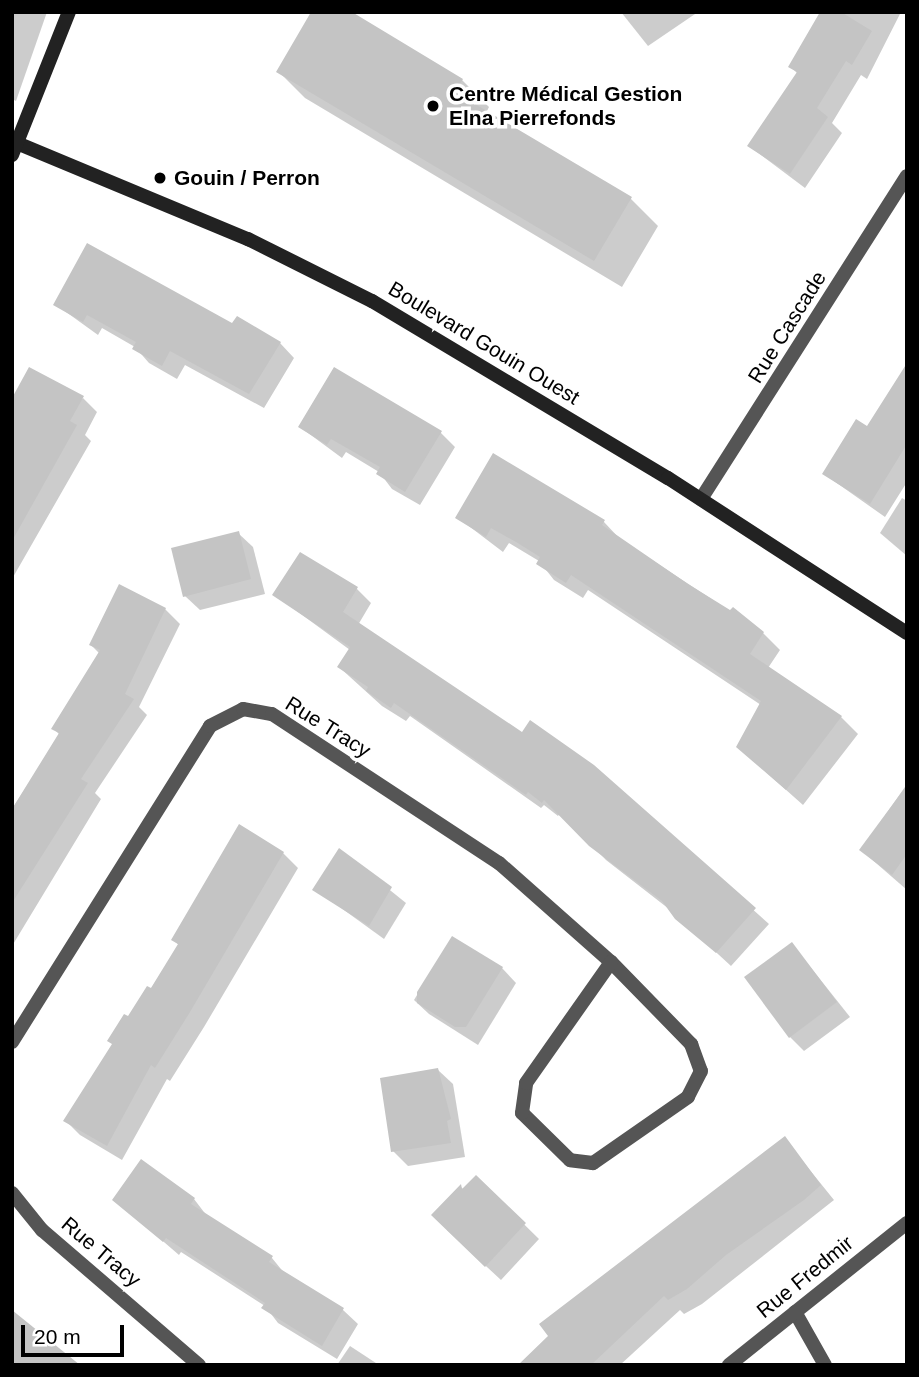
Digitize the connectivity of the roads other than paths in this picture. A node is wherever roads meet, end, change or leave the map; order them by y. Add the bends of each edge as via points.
1 (69, 12) edge
2 (14, 146) edge
3 (907, 176) edge
4 (701, 499) junction
5 (907, 633) edge
6 (611, 961) junction
7 (12, 1042) edge
8 (12, 1193) edge
9 (907, 1223) edge
10 (795, 1312) junction
11 (199, 1365) edge
12 (729, 1365) edge
13 (825, 1365) edge

1 - 2 street
2 - 4 street, Boulevard Gouin Ouest via 209,222 340,283
3 - 4 street, Rue Cascade
4 - 5 street, Boulevard Gouin Ouest
6 - 6 street, Rue Tracy via 691,1044 701,1070 688,1097 593,1163 570,1160 522,1113 526,1083
6 - 7 street, Rue Tracy via 499,863 272,714 243,709 210,726
8 - 11 street, Rue Tracy via 42,1230
9 - 10 street, Rue Fredmir
10 - 12 street, Rue Fredmir
10 - 13 street

